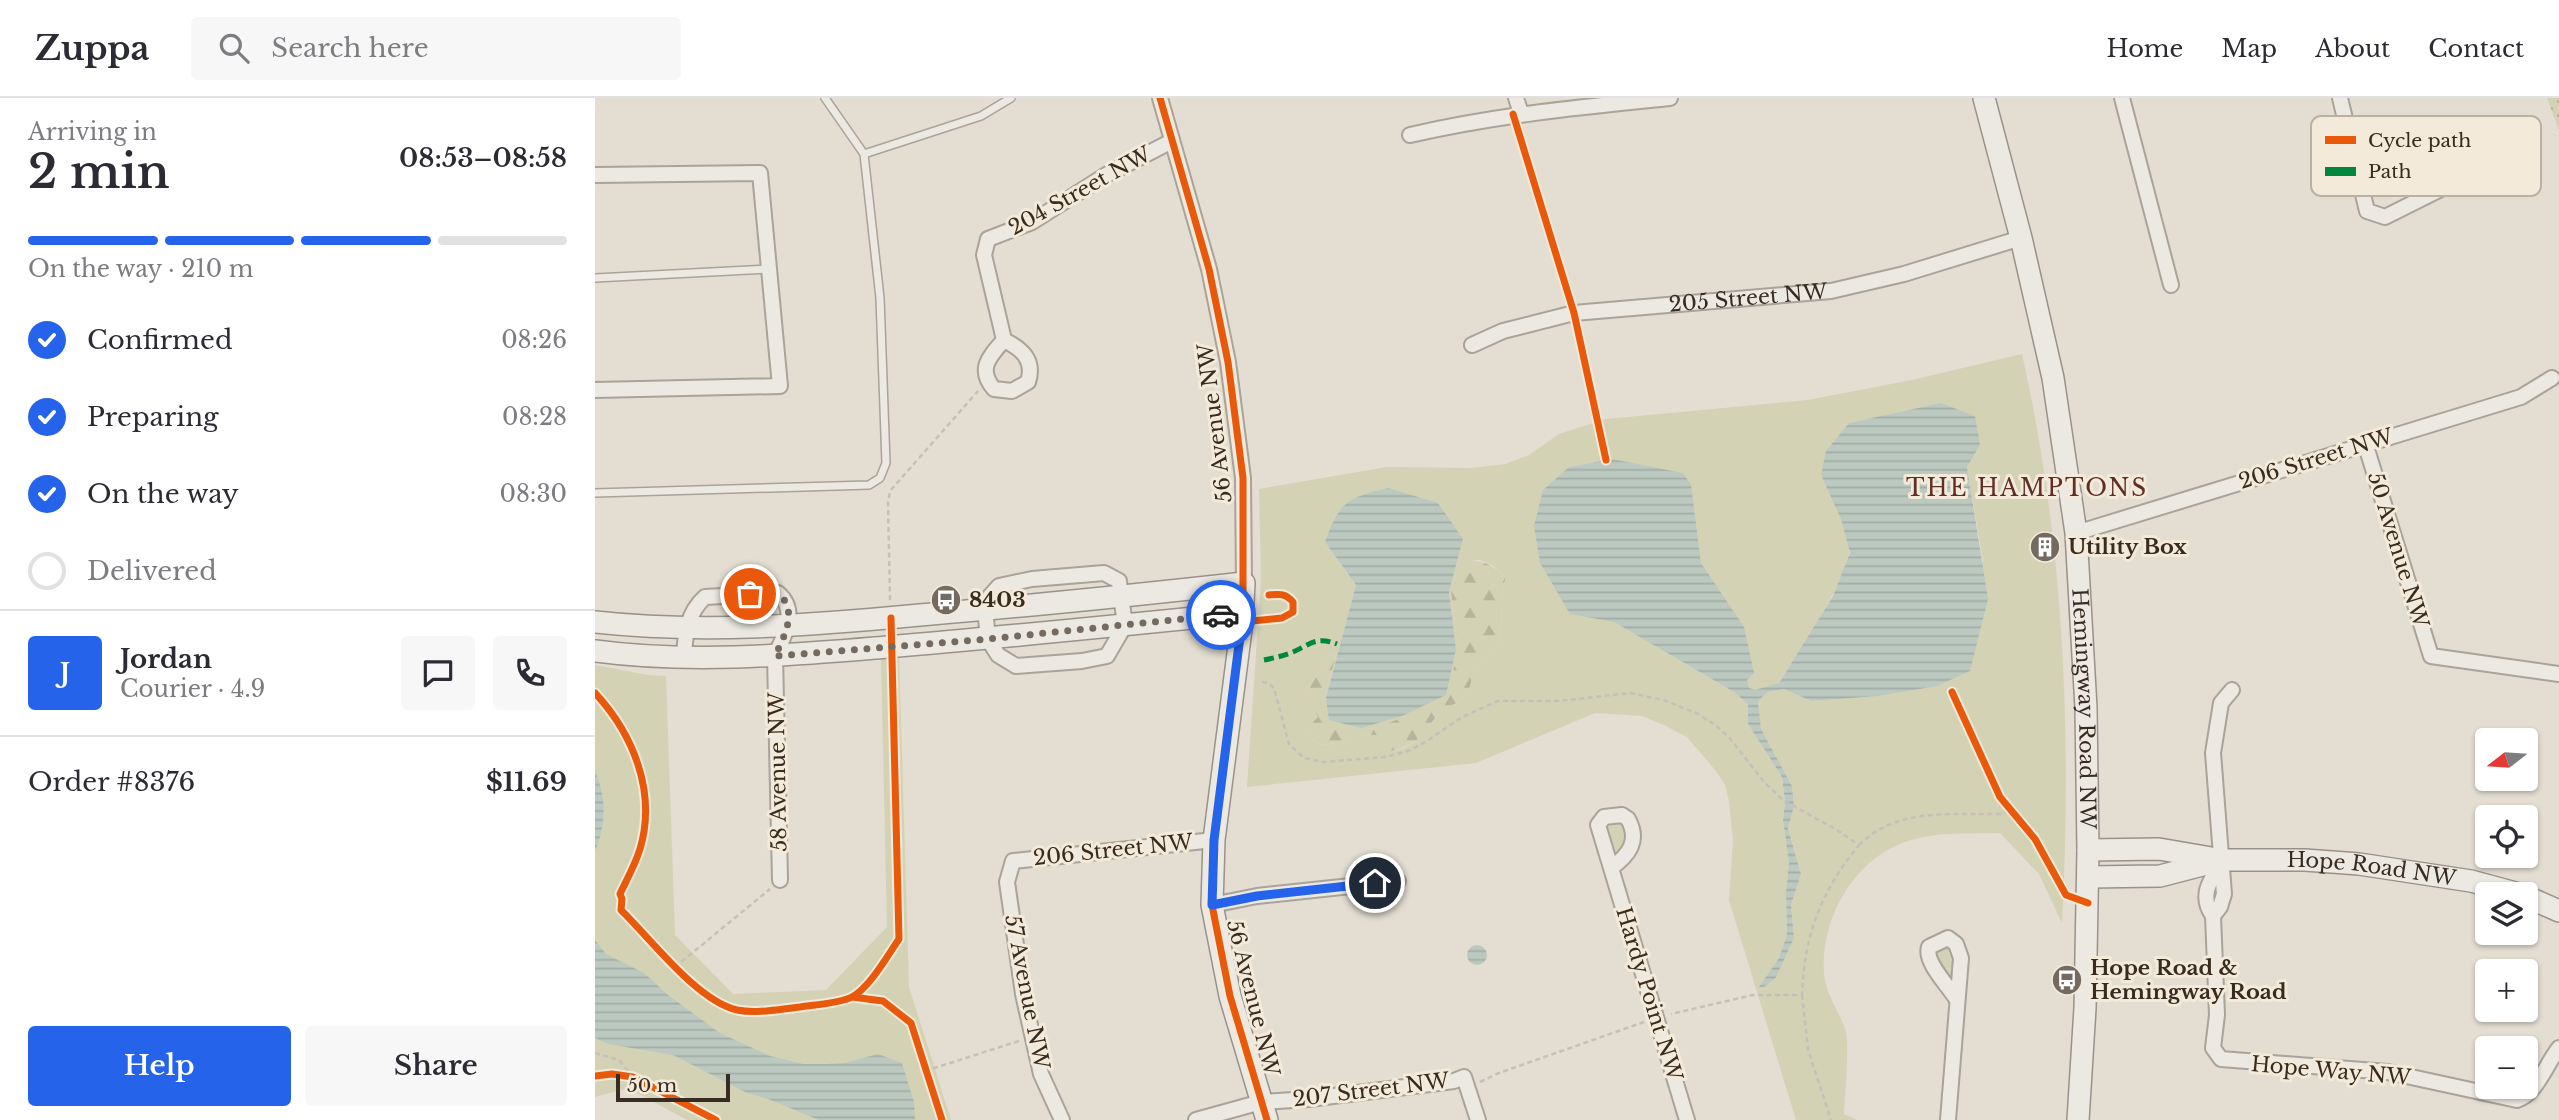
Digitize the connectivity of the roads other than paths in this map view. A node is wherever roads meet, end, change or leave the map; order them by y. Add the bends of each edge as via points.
1 (825, 98) edge
2 (1011, 98) edge
3 (1160, 98) edge
4 (1516, 98) edge
5 (1670, 98) edge
6 (1983, 98) edge
7 (2122, 98) edge
8 (2340, 98) edge
9 (1521, 113) junction
10 (2344, 116) edge
11 (1410, 135) dead end
12 (1172, 141) junction
13 (864, 154) junction
14 (595, 175) edge
15 (2363, 196) edge
16 (2428, 196) edge
17 (2021, 238) junction
18 (769, 269) junction
19 (595, 278) edge
20 (2171, 285) dead end
21 (1004, 340) junction
22 (1472, 345) dead end
23 (2552, 378) dead end
24 (595, 390) edge
25 (2365, 443) junction
26 (595, 493) edge
27 (2076, 533) junction
28 (1244, 583) junction
29 (1121, 596) junction
30 (985, 610) junction
31 (1243, 613) junction
32 (595, 622) edge
33 (789, 625) junction
34 (1125, 625) junction
35 (685, 629) junction
36 (988, 639) junction
37 (595, 651) edge
38 (775, 656) junction
39 (684, 657) junction
40 (2559, 674) edge
41 (2232, 690) dead end
42 (1214, 840) junction
43 (2088, 850) junction
44 (2223, 860) junction
45 (1013, 861) joint
46 (1611, 868) dead end
47 (2088, 877) junction
48 (780, 880) road end
49 (1398, 880) dead end
50 (2475, 882) edge
51 (2538, 902) edge
52 (1212, 905) junction
53 (2559, 911) edge
54 (1957, 1000) dead end
55 (2559, 1048) edge
56 (1264, 1111) edge
57 (1062, 1120) edge
58 (1195, 1120) edge
59 (1478, 1120) edge
60 (1686, 1120) edge
61 (1948, 1120) edge
62 (2078, 1120) edge

1 - 13 lane
2 - 13 lane via 981,116
3 - 12 street, 56 Avenue NW
4 - 9 street
5 - 9 street
6 - 17 street, Hemingway Road NW
7 - 20 street
8 - 10 street
9 - 11 street
12 - 21 street, 204 Street NW via 1106,175 1033,222 988,239 984,255
12 - 28 street, 56 Avenue NW via 1209,269 1228,362 1243,478
13 - 26 lane via 880,298 886,463 880,478 869,485
14 - 18 street via 760,173
15 - 16 street via 2367,211 2385,218
17 - 22 street, 205 Street NW via 1831,291 1574,313 1503,331
17 - 27 street, Hemingway Road NW via 2053,378
18 - 19 lane
18 - 24 street via 780,386
21 - 21 street via 987,363 985,374 994,389 1012,391 1028,382 1030,362 1025,353
23 - 25 street, 206 Street NW via 2521,397
25 - 27 street, 206 Street NW
25 - 40 street, 50 Avenue NW via 2431,656
27 - 43 street, Hemingway Road NW
28 - 29 street
28 - 31 street, 56 Avenue NW
29 - 30 street
29 - 34 street
30 - 33 street
30 - 36 street
31 - 34 street
31 - 42 street, 56 Avenue NW
32 - 35 street
33 - 35 street
33 - 35 street via 787,604 778,593 712,595 699,602
33 - 38 street, 58 Avenue NW
34 - 36 street
34 - 36 street via 1107,656 1082,661 1016,666 997,655
35 - 39 street
36 - 38 street
37 - 39 street
38 - 39 street
38 - 48 street, 58 Avenue NW
41 - 44 street, Hope Way NW via 2221,703 2213,753
42 - 45 street, 206 Street NW
42 - 52 street, 56 Avenue NW
43 - 44 street, Hope Road NW via 2159,849
43 - 47 street, Hemingway Road NW
44 - 47 street, Hope Road NW via 2160,876
44 - 50 street, Hope Road NW via 2359,864
44 - 55 street, Hope Way NW via 2224,894 2213,916 2217,1015 2213,1048 2221,1059 2388,1072 2517,1100 2532,1089
45 - 57 street, 57 Avenue NW via 1007,882 1023,994 1041,1074
46 - 60 street, Hardy Point NW
47 - 62 street, Hemingway Road NW
49 - 52 street
51 - 53 street
52 - 56 street, 56 Avenue NW via 1230,996
54 - 61 street
56 - 58 street, 207 Street NW
56 - 59 street, 207 Street NW via 1322,1097 1454,1081 1467,1083

